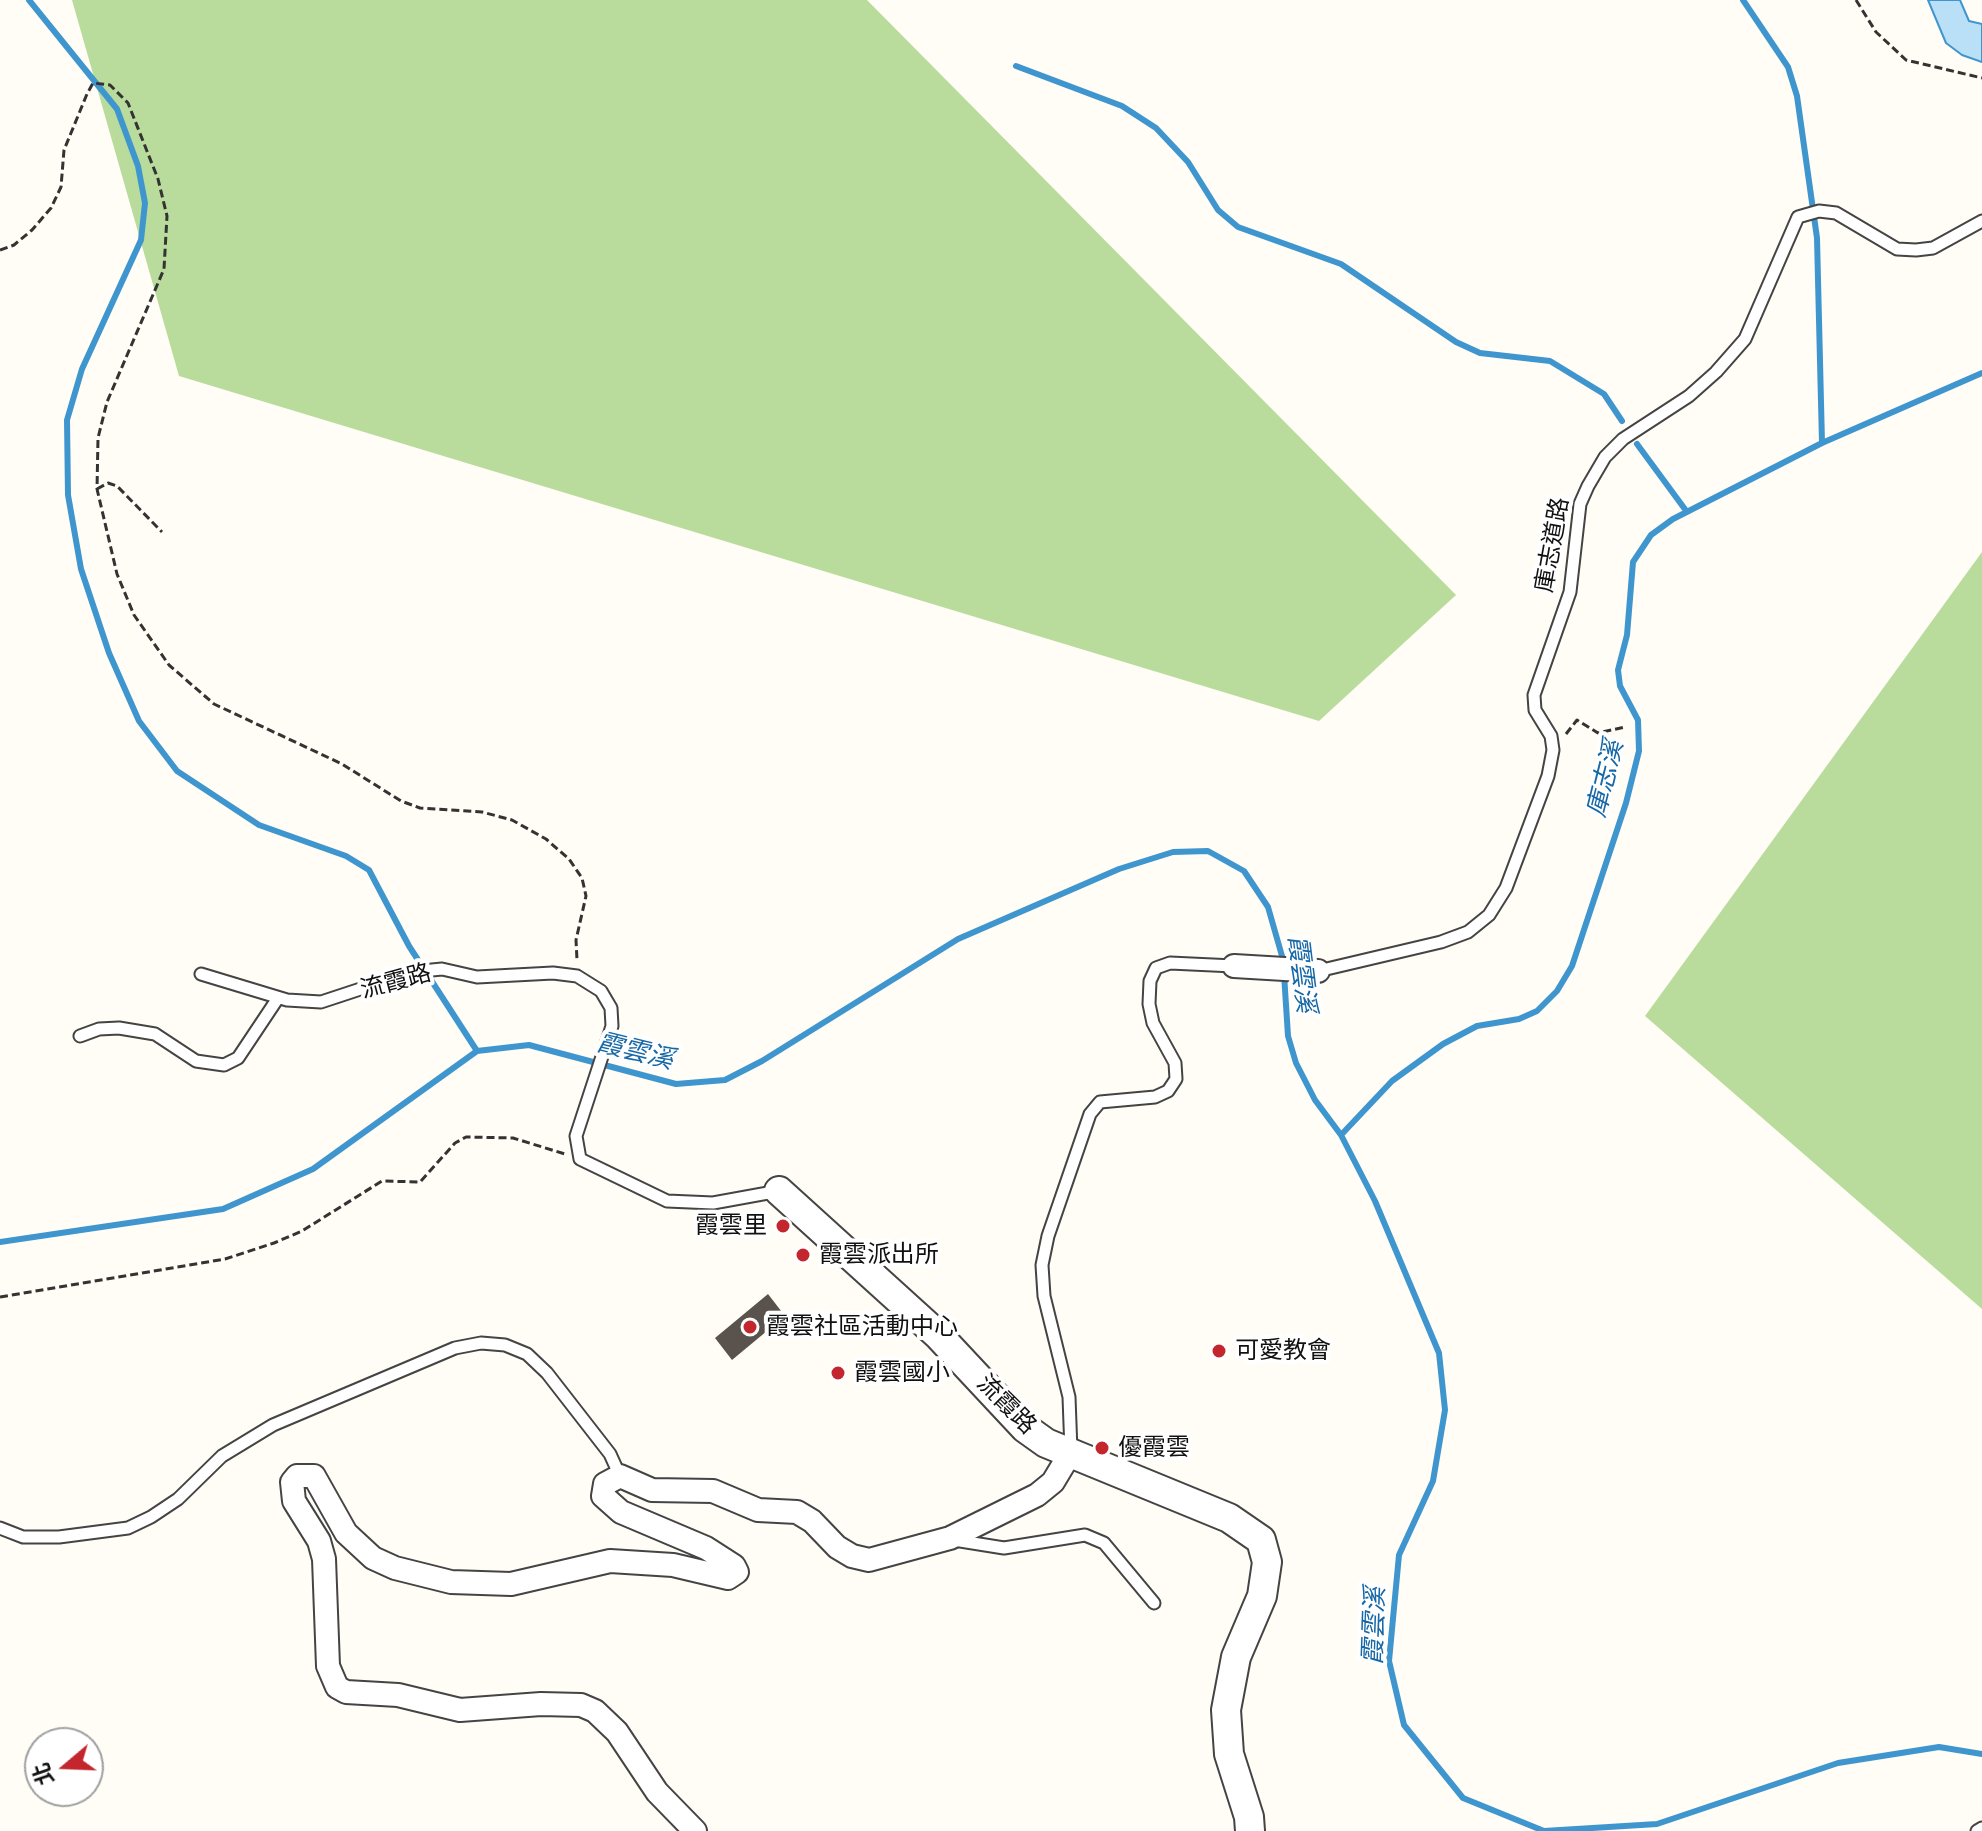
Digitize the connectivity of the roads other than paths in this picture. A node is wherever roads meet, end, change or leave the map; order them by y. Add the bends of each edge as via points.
1 (1982, 221) edge
2 (1234, 966) joint
3 (1318, 971) joint
4 (201, 974) dead end
5 (278, 998) junction
6 (80, 1036) dead end
7 (779, 1191) joint
8 (1071, 1452) junction
9 (620, 1476) junction
10 (0, 1528) edge
11 (950, 1538) junction
12 (1154, 1603) dead end
13 (695, 1831) edge
14 (1250, 1831) edge

1 - 3 lane, 庫志道路 via 1933,248 1916,250 1897,249 1836,213 1804,213 1791,225 1745,339 1689,396 1623,439 1605,457 1580,504 1570,592 1534,695 1535,710 1551,736 1548,776 1506,888 1489,915 1468,932 1441,942
2 - 3 street
2 - 8 lane via 1170,963 1156,968 1149,1004 1153,1023 1175,1063 1176,1079 1155,1097 1109,1100 1095,1108 1048,1236 1042,1265 1044,1296 1069,1397
4 - 5 lane, 流霞路
5 - 6 lane via 238,1058 224,1065 196,1061 155,1034 119,1028
5 - 7 lane, 流霞路 via 321,1002 412,972 442,969 477,977 577,976 601,991 611,1008 612,1026 576,1136 580,1159 667,1201 713,1203
7 - 8 street, 流霞路 via 939,1336 1025,1428
8 - 11 street via 1053,1482 1037,1495
8 - 14 street, 流霞路 via 1229,1518 1261,1540 1267,1562 1262,1596 1236,1657 1226,1710 1229,1754
9 - 10 lane via 610,1454 547,1373 527,1354 481,1343 455,1348 273,1425 222,1456 160,1511 128,1528 47,1537 23,1537
9 - 11 street via 652,1490 713,1491 758,1510 797,1512 837,1547 869,1560
9 - 13 street via 605,1484 603,1496 621,1512 706,1548 734,1566 734,1576 610,1561 511,1584 451,1582 373,1558 346,1533 314,1476 297,1476 291,1492 324,1559 327,1657 337,1687 460,1710 581,1705 617,1732 657,1792
11 - 12 lane via 1004,1548 1085,1535 1104,1543

